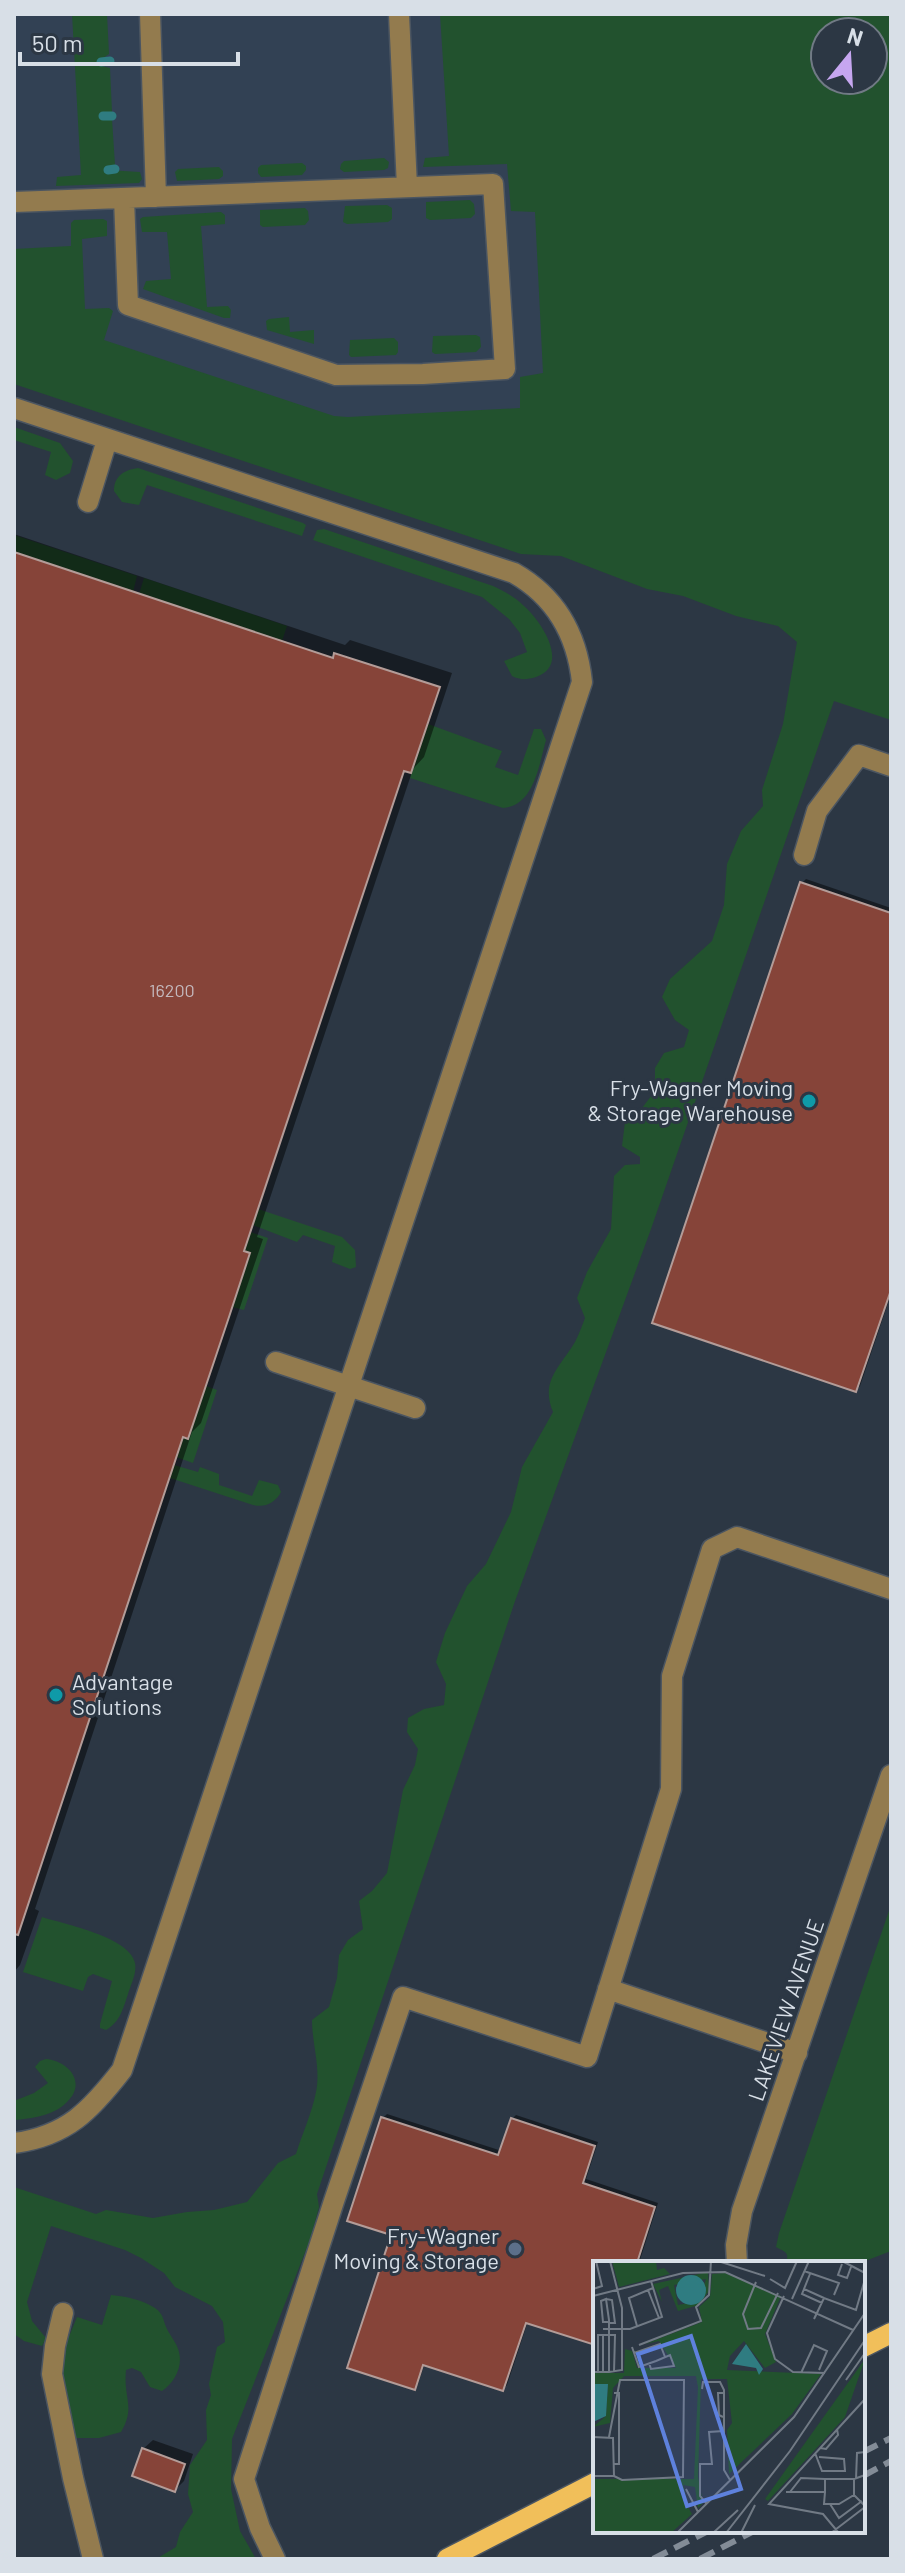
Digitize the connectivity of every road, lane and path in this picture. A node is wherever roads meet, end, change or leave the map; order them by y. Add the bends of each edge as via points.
1 (150, 14) edge
2 (399, 14) edge
3 (407, 187) junction
4 (156, 197) junction
5 (124, 198) junction
6 (14, 202) edge
7 (14, 408) edge
8 (107, 440) junction
9 (88, 502) dead end
10 (891, 766) edge
11 (804, 855) dead end
12 (276, 1362) dead end
13 (350, 1386) junction
14 (415, 1408) dead end
15 (891, 1589) edge
16 (891, 1775) edge
17 (608, 1989) junction
18 (797, 2053) junction
19 (14, 2143) edge
20 (737, 2261) edge
21 (63, 2313) dead end
22 (891, 2333) edge
23 (865, 2346) edge
24 (593, 2484) edge
25 (93, 2559) edge
26 (275, 2559) edge
27 (447, 2559) edge

1 - 4 street
2 - 3 street
3 - 4 street
3 - 5 street via 493,184 505,369 336,375 128,305
4 - 5 street
5 - 6 street
7 - 8 street
8 - 9 street
8 - 13 street via 514,573 546,597 562,618 580,660 582,682 562,747
10 - 11 street via 859,755 817,811
12 - 13 street
13 - 14 street
13 - 19 street via 122,2070 86,2114 65,2128
15 - 17 street via 737,1537 712,1549 672,1676 671,1789
16 - 18 street, LAKEVIEW AVENUE
17 - 18 street
17 - 26 street via 587,2057 403,1997 244,2479
18 - 20 street, LAKEVIEW AVENUE via 742,2211
21 - 25 street via 52,2374
22 - 23 main road
24 - 27 main road

